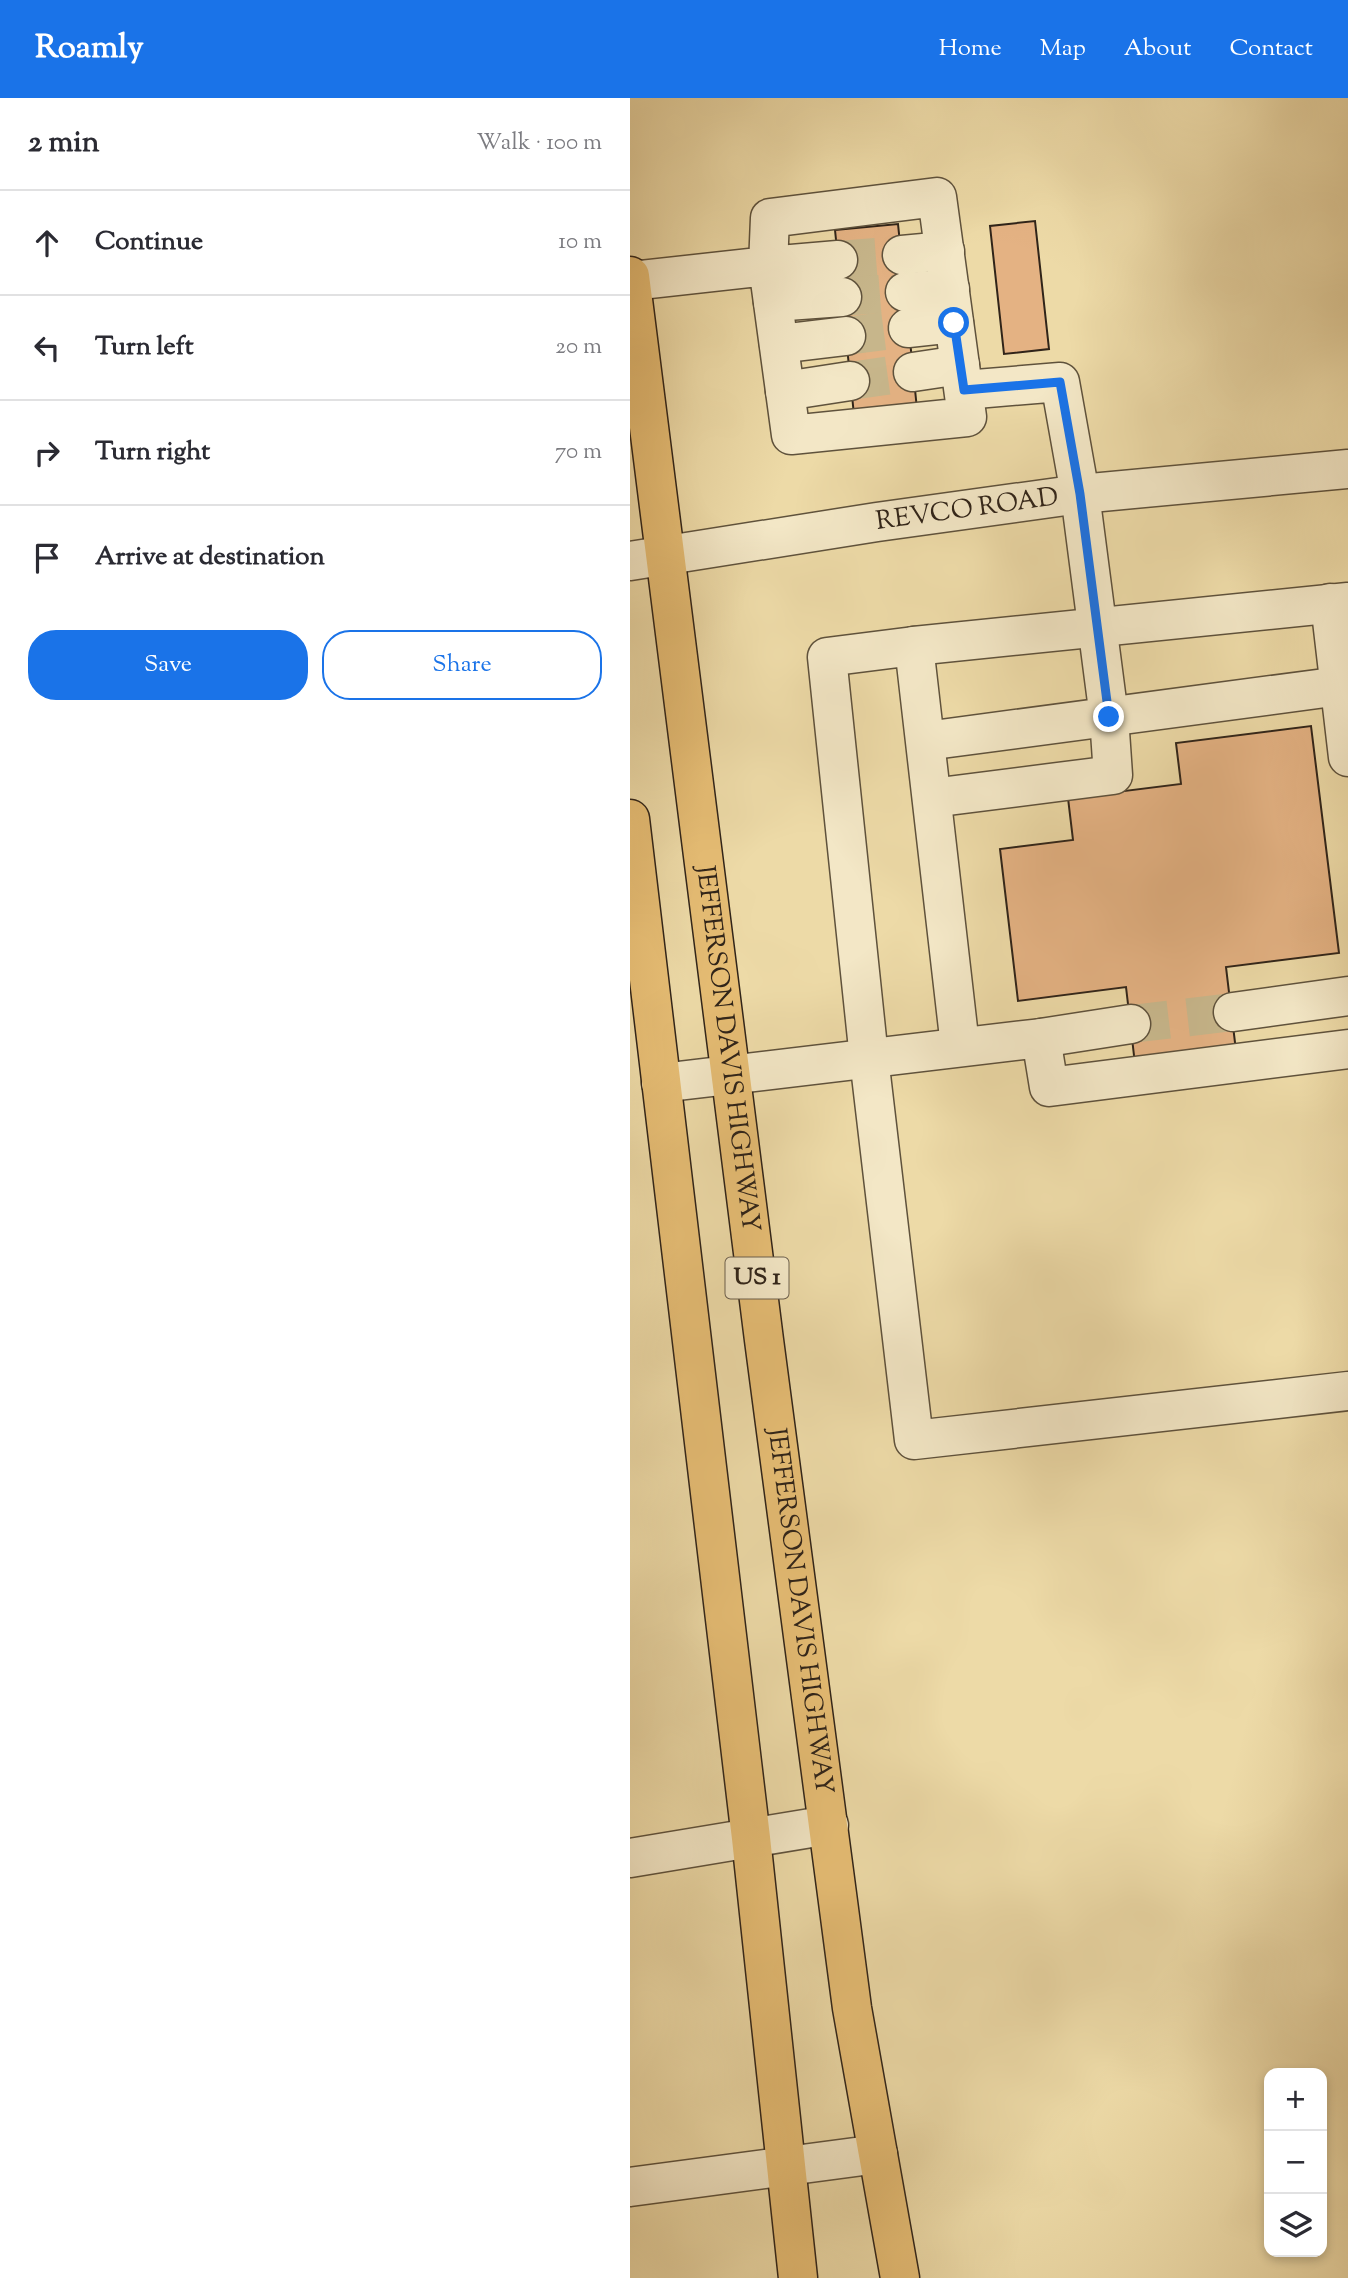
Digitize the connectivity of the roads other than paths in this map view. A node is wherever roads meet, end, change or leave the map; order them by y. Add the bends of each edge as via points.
1 (945, 251) junction
2 (630, 276) edge
3 (840, 279) tunnel mouth
4 (631, 281) edge
5 (771, 284) junction
6 (952, 306) junction
7 (846, 336) tunnel mouth
8 (779, 344) junction
9 (913, 372) tunnel mouth
10 (962, 378) junction
11 (850, 381) tunnel mouth
12 (785, 391) junction
13 (1348, 469) edge
14 (1080, 494) junction
15 (648, 558) edge
16 (1339, 602) edge
17 (1097, 627) junction
18 (914, 646) junction
19 (1340, 686) junction
20 (1109, 717) junction
21 (926, 741) junction
22 (1348, 757) edge
23 (932, 798) junction
24 (631, 842) edge
25 (1348, 996) edge
26 (1233, 1012) tunnel mouth
27 (1131, 1024) tunnel mouth
28 (1041, 1038) junction
29 (960, 1046) junction
30 (1348, 1049) edge
31 (869, 1058) junction
32 (731, 1075) junction
33 (662, 1083) junction
34 (1348, 1391) edge
35 (829, 1825) junction
36 (751, 1838) junction
37 (630, 1858) edge
38 (878, 2154) junction
39 (786, 2168) junction
40 (630, 2187) edge
41 (798, 2278) edge
42 (900, 2278) edge

1 - 5 street via 937,197 770,218
1 - 6 street
1 - 6 street via 905,292
2 - 4 highway, JEFFERSON DAVIS HIGHWAY / US 1
3 - 5 street
4 - 5 street
4 - 15 highway, JEFFERSON DAVIS HIGHWAY / US 1
5 - 8 street
6 - 10 street
7 - 8 street
8 - 12 street
9 - 10 street
10 - 12 street via 967,417 791,435
10 - 14 street via 1060,382
11 - 12 street
13 - 14 street, REVCO ROAD
14 - 15 street, REVCO ROAD
14 - 17 street
15 - 32 highway, JEFFERSON DAVIS HIGHWAY / US 1
16 - 17 street
16 - 19 street
17 - 18 street
17 - 20 street
18 - 21 street
18 - 31 street via 827,657
19 - 20 street
19 - 22 street
20 - 21 street
20 - 23 street via 1113,775
21 - 23 street
23 - 29 street
24 - 33 highway, US 1
25 - 26 street
27 - 28 street
28 - 29 street
28 - 30 street via 1049,1087
29 - 31 street
31 - 32 street
31 - 34 street via 914,1440
32 - 33 street
32 - 35 highway, JEFFERSON DAVIS HIGHWAY / US 1
33 - 36 highway, US 1
35 - 36 street
35 - 38 highway, JEFFERSON DAVIS HIGHWAY / US 1 via 852,2008
36 - 37 street
36 - 39 highway, US 1
38 - 39 street
38 - 42 highway, JEFFERSON DAVIS HIGHWAY / US 1
39 - 40 street
39 - 41 highway, US 1

